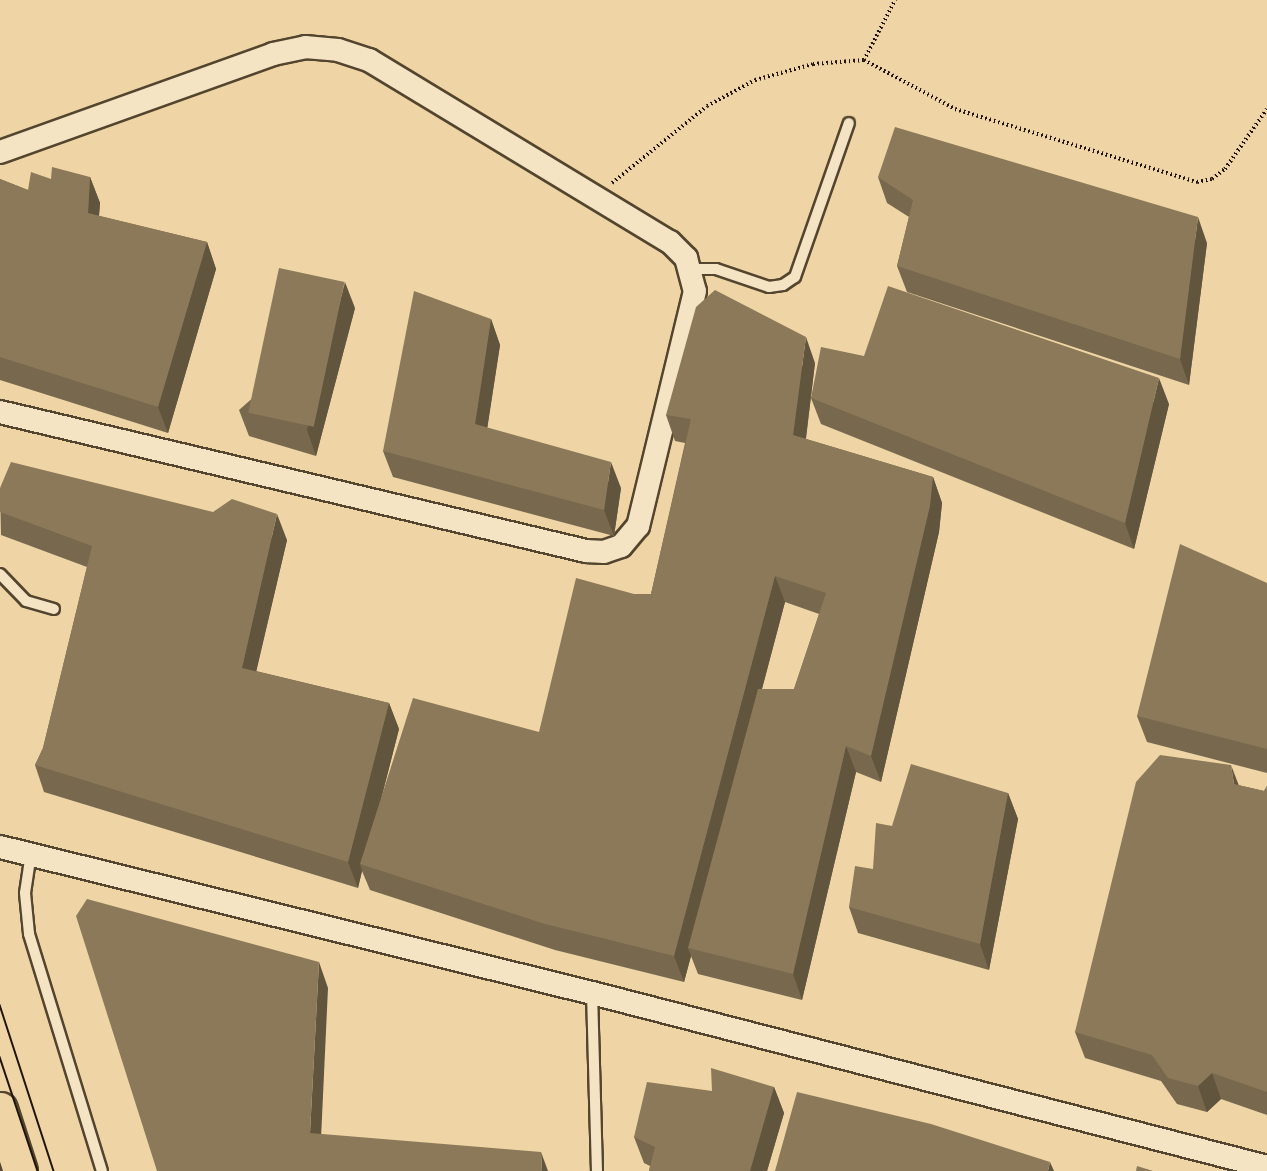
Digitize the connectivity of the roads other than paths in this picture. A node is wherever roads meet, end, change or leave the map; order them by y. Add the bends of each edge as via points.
1 (849, 123) dead end
2 (0, 152) edge
3 (692, 269) junction
4 (0, 412) edge
5 (0, 574) edge
6 (54, 609) dead end
7 (0, 847) edge
8 (31, 853) junction
9 (592, 993) junction
10 (0, 1109) edge
11 (1267, 1167) edge
12 (20, 1171) edge
13 (102, 1171) edge
14 (597, 1171) edge

1 - 3 lane via 795,277 783,285 769,287 716,269
2 - 3 street via 273,54 321,47 369,60 670,242
3 - 4 street via 694,302 638,526 621,546 604,552 586,551
5 - 6 lane via 26,601
7 - 8 street
8 - 9 street
8 - 13 lane via 26,893 29,934
9 - 11 street
9 - 14 lane
10 - 12 main road

